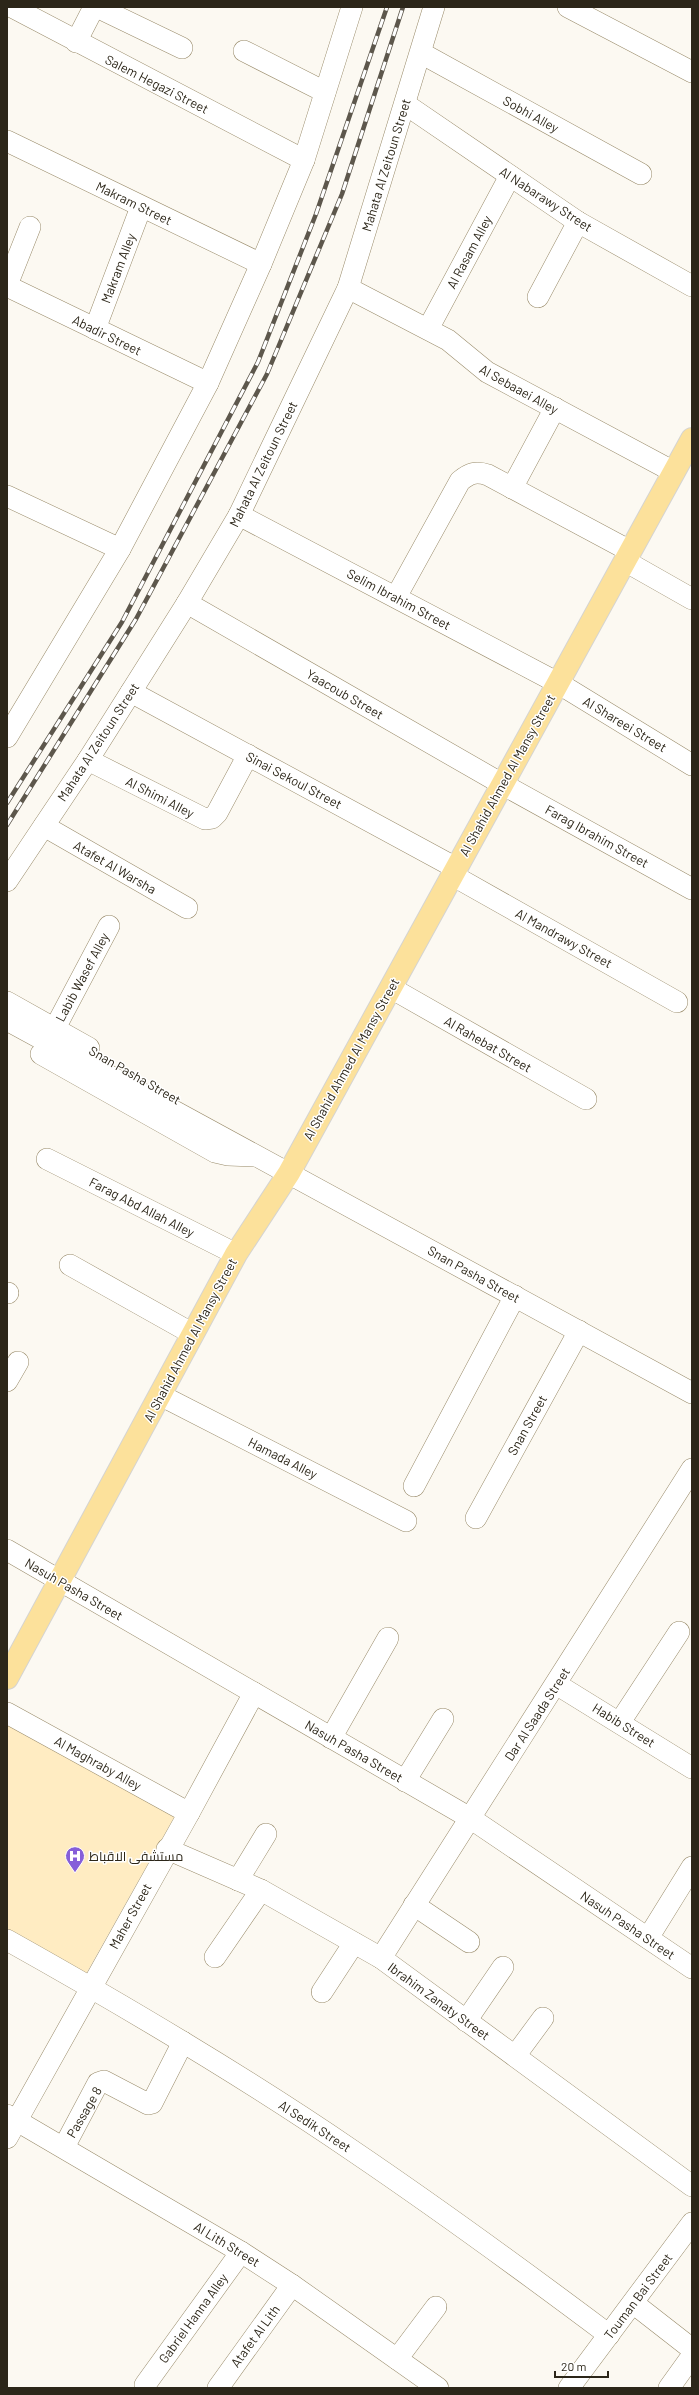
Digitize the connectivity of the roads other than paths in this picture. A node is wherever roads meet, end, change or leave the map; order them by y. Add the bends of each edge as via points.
1 (12, 7) edge
2 (95, 7) edge
3 (352, 7) edge
4 (434, 7) edge
5 (568, 7) edge
6 (76, 42) junction
7 (182, 48) dead end
8 (244, 51) dead end
9 (421, 53) junction
10 (692, 72) edge
11 (325, 92) junction
12 (405, 104) junction
13 (7, 141) edge
14 (304, 160) junction
15 (641, 174) dead end
16 (510, 176) junction
17 (141, 206) junction
18 (578, 222) junction
19 (30, 227) dead end
20 (261, 264) junction
21 (7, 285) edge
22 (692, 286) edge
23 (348, 288) junction
24 (538, 298) dead end
25 (95, 329) junction
26 (428, 329) junction
27 (208, 383) junction
28 (555, 408) junction
29 (692, 439) edge
30 (674, 472) junction
31 (512, 488) junction
32 (7, 496) edge
33 (239, 515) junction
34 (120, 548) junction
35 (628, 556) junction
36 (396, 597) junction
37 (692, 599) edge
38 (187, 603) junction
39 (558, 683) junction
40 (131, 692) junction
41 (7, 738) edge
42 (248, 755) junction
43 (88, 760) junction
44 (692, 765) edge
45 (502, 784) junction
46 (44, 826) junction
47 (454, 871) junction
48 (7, 880) edge
49 (692, 889) edge
50 (187, 908) dead end
51 (109, 926) dead end
52 (391, 988) junction
53 (7, 1002) edge
54 (677, 1002) dead end
55 (7, 1020) edge
56 (55, 1028) junction
57 (7, 1035) edge
58 (586, 1099) dead end
59 (256, 1156) junction
60 (47, 1160) dead end
61 (289, 1173) junction
62 (236, 1254) junction
63 (70, 1265) dead end
64 (515, 1296) junction
65 (579, 1331) junction
66 (192, 1334) junction
67 (18, 1362) dead end
68 (7, 1381) edge
69 (692, 1393) edge
70 (160, 1395) junction
71 (692, 1469) edge
72 (414, 1486) dead end
73 (476, 1518) dead end
74 (406, 1521) dead end
75 (7, 1550) edge
76 (61, 1581) junction
77 (679, 1632) dead end
78 (388, 1638) dead end
79 (7, 1678) edge
80 (556, 1684) junction
81 (254, 1693) junction
82 (7, 1713) edge
83 (443, 1719) dead end
84 (620, 1722) junction
85 (331, 1738) junction
86 (692, 1768) edge
87 (405, 1781) junction
88 (189, 1813) junction
89 (470, 1818) junction
90 (266, 1834) dead end
91 (167, 1849) junction
92 (692, 1867) edge
93 (238, 1880) junction
94 (261, 1890) junction
95 (414, 1906) junction
96 (648, 1938) junction
97 (7, 1940) edge
98 (469, 1942) dead end
99 (354, 1943) junction
100 (215, 1957) dead end
101 (381, 1958) junction
102 (503, 1967) dead end
103 (692, 1968) edge
104 (91, 1987) junction
105 (322, 1992) dead end
106 (543, 2018) dead end
107 (466, 2021) junction
108 (183, 2042) junction
109 (515, 2056) junction
110 (12, 2117) edge
111 (7, 2138) edge
112 (64, 2147) junction
113 (692, 2186) edge
114 (688, 2236) edge
115 (241, 2252) junction
116 (292, 2285) junction
117 (633, 2303) junction
118 (436, 2307) dead end
119 (609, 2335) junction
120 (692, 2349) edge
121 (692, 2356) edge
122 (397, 2359) junction
123 (145, 2385) dead end
124 (218, 2388) edge
125 (438, 2388) edge
126 (569, 2388) edge
127 (668, 2388) edge

1 - 6 street, Salem Hegazi Street
2 - 6 street
2 - 7 street
3 - 11 street
4 - 9 street, Mahata Al Zeitoun Street
5 - 10 street
6 - 14 street, Salem Hegazi Street
8 - 11 street
9 - 12 street, Mahata Al Zeitoun Street
9 - 15 street, Sobhi Alley
11 - 14 street
12 - 16 street, Al Nabarawy Street
12 - 23 street, Mahata Al Zeitoun Street
13 - 17 street, Makram Street
14 - 20 street
16 - 18 street, Al Nabarawy Street
16 - 26 street, Al Rasam Alley
17 - 20 street, Makram Street
17 - 25 street, Makram Alley
18 - 22 street, Al Nabarawy Street
18 - 24 street
19 - 21 street
20 - 27 street
21 - 25 street, Abadir Street
23 - 26 street, Al Sebaaei Alley
23 - 33 street, Mahata Al Zeitoun Street
25 - 27 street, Abadir Street
26 - 28 street, Al Sebaaei Alley via 448,340 487,372
27 - 34 street
28 - 30 street, Al Sebaaei Alley
28 - 31 street
29 - 30 main road, Al Shahid Ahmed Al Mansy Street
30 - 35 main road, Al Shahid Ahmed Al Mansy Street
31 - 35 street
31 - 36 street via 478,472 468,474 460,481
32 - 34 street
33 - 36 street, Selim Ibrahim Street
33 - 38 street, Mahata Al Zeitoun Street
34 - 41 street
35 - 37 street
35 - 39 main road, Al Shahid Ahmed Al Mansy Street
36 - 39 street, Selim Ibrahim Street
38 - 40 street, Mahata Al Zeitoun Street
38 - 45 street, Yaacoub Street
39 - 44 street, Al Shareei Street
39 - 45 main road, Al Shahid Ahmed Al Mansy Street
40 - 42 street, Sinai Sekoul Street
40 - 43 street, Mahata Al Zeitoun Street
42 - 43 street, Al Shimi Alley via 217,813 212,818 205,819
42 - 47 street, Sinai Sekoul Street
43 - 46 street, Mahata Al Zeitoun Street
45 - 47 main road, Al Shahid Ahmed Al Mansy Street
45 - 49 street, Farag Ibrahim Street
46 - 48 street, Mahata Al Zeitoun Street
46 - 50 street, Atafet Al Warsha
47 - 52 main road, Al Shahid Ahmed Al Mansy Street
47 - 54 street, Al Mandrawy Street
51 - 56 street, Labib Wasef Alley
52 - 58 street, Al Rahebat Street
52 - 61 main road, Al Shahid Ahmed Al Mansy Street
53 - 56 street, Snan Pasha Street
55 - 59 street, Snan Pasha Street
56 - 59 street, Snan Pasha Street via 239,1134
57 - 59 street, Snan Pasha Street via 214,1152 233,1156
59 - 61 street, Snan Pasha Street
60 - 62 street, Farag Abd Allah Alley
61 - 62 main road, Al Shahid Ahmed Al Mansy Street
61 - 64 street, Snan Pasha Street
62 - 66 main road, Al Shahid Ahmed Al Mansy Street
63 - 66 street
64 - 65 street, Snan Pasha Street
64 - 72 street
65 - 69 street, Snan Pasha Street
65 - 73 street, Snan Street
66 - 70 main road, Al Shahid Ahmed Al Mansy Street
67 - 68 street
70 - 74 street, Hamada Alley
70 - 76 main road, Al Shahid Ahmed Al Mansy Street
71 - 80 street, Dar Al Saada Street
75 - 76 street, Nasuh Pasha Street
76 - 79 main road, Al Shahid Ahmed Al Mansy Street
76 - 81 street, Nasuh Pasha Street
77 - 84 street
78 - 85 street
80 - 84 street, Habib Street
80 - 89 street, Dar Al Saada Street
81 - 85 street, Nasuh Pasha Street
81 - 88 street, Maher Street
82 - 88 street, Al Maghraby Alley
83 - 87 street
84 - 86 street, Habib Street
85 - 87 street, Nasuh Pasha Street
87 - 89 street, Nasuh Pasha Street
88 - 91 street, Maher Street
89 - 95 street, Dar Al Saada Street
89 - 96 street, Nasuh Pasha Street
90 - 93 street
91 - 93 street, Ibrahim Zanaty Street
91 - 104 street, Maher Street
92 - 96 street
93 - 94 street, Ibrahim Zanaty Street
94 - 99 street, Ibrahim Zanaty Street
94 - 100 street
95 - 98 street
95 - 101 street, Dar Al Saada Street
96 - 103 street, Nasuh Pasha Street
97 - 104 street, Al Sedik Street
99 - 101 street, Ibrahim Zanaty Street
99 - 105 street
101 - 107 street, Ibrahim Zanaty Street
102 - 107 street
104 - 108 street, Al Sedik Street
104 - 110 street, Maher Street
106 - 109 street
107 - 109 street, Ibrahim Zanaty Street
108 - 112 street, Passage 8 via 152,2103 148,2104 104,2081 98,2083
108 - 119 street, Al Sedik Street via 358,2154 478,2237
109 - 113 street, Ibrahim Zanaty Street
110 - 111 street, Maher Street
110 - 112 street, Al Lith Street
112 - 115 street, Al Lith Street
114 - 117 street, Touman Bai Street
115 - 116 street, Al Lith Street
115 - 123 street, Gabriel Hanna Alley
116 - 122 street, Al Lith Street
116 - 124 street, Atafet Al Lith
117 - 119 street, Touman Bai Street
117 - 120 street
118 - 122 street
119 - 126 street, Touman Bai Street
121 - 127 street
122 - 125 street, Al Lith Street

